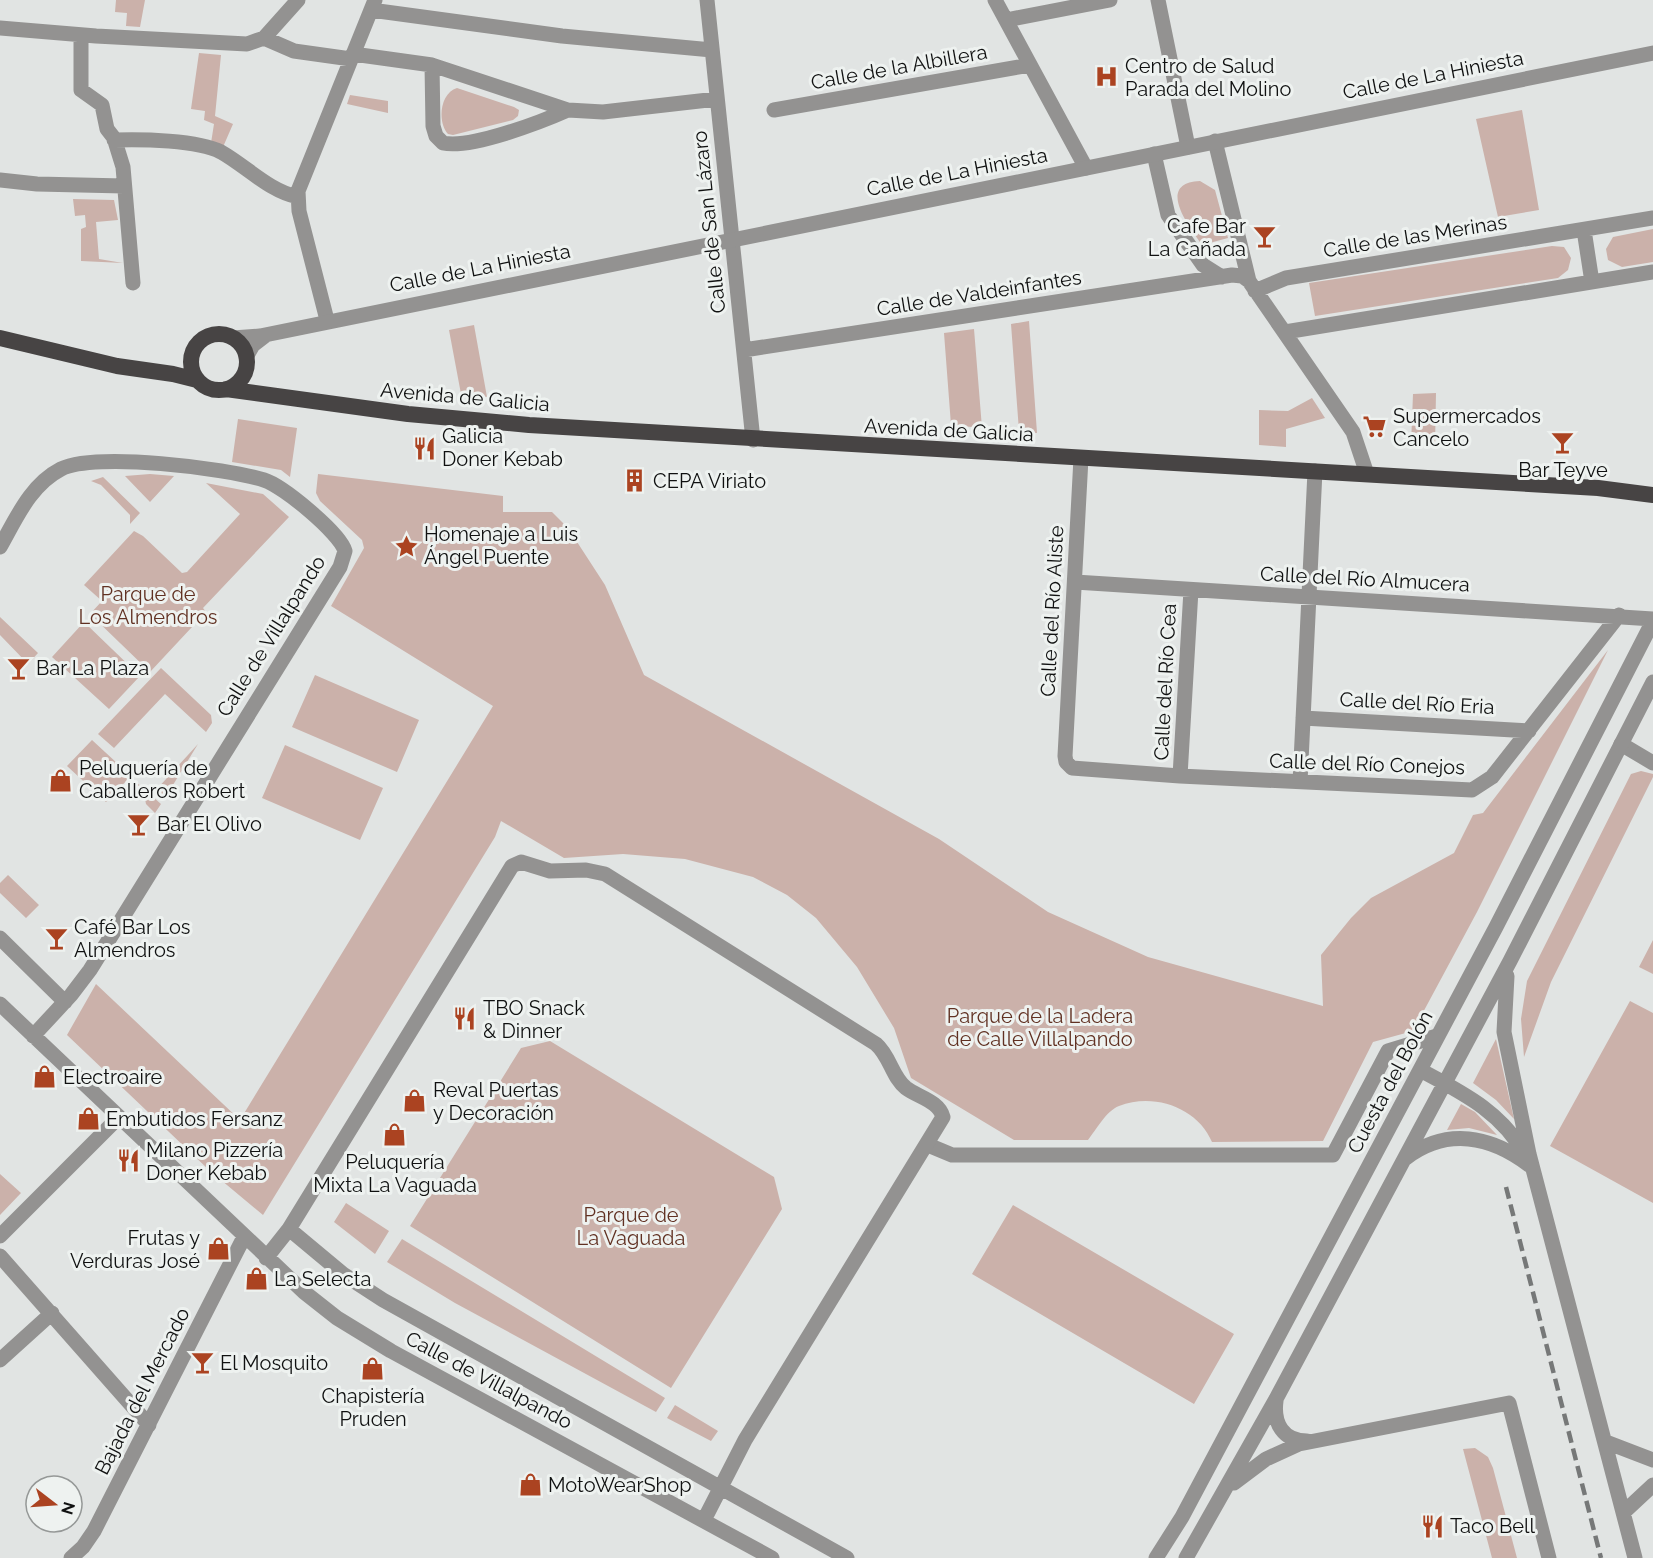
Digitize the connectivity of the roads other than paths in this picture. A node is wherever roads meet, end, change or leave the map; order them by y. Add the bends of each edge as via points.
1 (298, 0) edge
2 (707, 0) edge
3 (995, 0) edge
4 (1110, 0) edge
5 (1158, 0) edge
6 (373, 5) edge
7 (1006, 20) junction
8 (0, 28) edge
9 (81, 35) junction
10 (264, 38) junction
11 (712, 50) junction
12 (1653, 53) edge
13 (352, 56) junction
14 (432, 64) junction
15 (1030, 65) junction
16 (717, 99) junction
17 (568, 110) junction
18 (774, 110) dead end
19 (114, 140) junction
20 (1215, 141) junction
21 (1188, 147) junction
22 (1154, 154) junction
23 (1086, 168) junction
24 (0, 180) edge
25 (124, 186) junction
26 (298, 197) junction
27 (1653, 218) edge
28 (1584, 230) junction
29 (732, 239) junction
30 (1653, 272) edge
31 (1221, 277) junction
32 (1592, 282) junction
33 (133, 283) dead end
34 (1252, 286) junction
35 (327, 320) junction
36 (1286, 332) junction
37 (269, 334) junction
38 (0, 338) edge
39 (233, 338) junction
40 (744, 350) junction
41 (193, 351) junction
42 (246, 363) junction
43 (147, 370) junction
44 (197, 380) junction
45 (225, 389) junction
46 (264, 393) junction
47 (753, 440) junction
48 (1081, 458) junction
49 (1315, 471) junction
50 (1368, 474) junction
51 (1633, 491) junction
52 (1653, 495) edge
53 (1653, 503) edge
54 (0, 547) edge
55 (1075, 582) junction
56 (1191, 590) junction
57 (1309, 596) junction
58 (1619, 615) junction
59 (1653, 620) edge
60 (1653, 682) edge
61 (1303, 718) junction
62 (1529, 731) junction
63 (1621, 744) junction
64 (1653, 763) edge
65 (1068, 766) joint
66 (1180, 776) junction
67 (1300, 782) junction
68 (0, 938) edge
69 (1510, 961) junction
70 (65, 1002) junction
71 (0, 1004) edge
72 (33, 1036) junction
73 (1437, 1036) junction
74 (1420, 1070) junction
75 (1445, 1083) junction
76 (118, 1118) junction
77 (928, 1144) junction
78 (1404, 1160) junction
79 (1532, 1167) junction
80 (289, 1229) junction
81 (0, 1236) edge
82 (244, 1237) junction
83 (0, 1256) edge
84 (266, 1258) junction
85 (52, 1313) junction
86 (0, 1360) edge
87 (1276, 1399) junction
88 (149, 1425) junction
89 (1313, 1441) junction
90 (1606, 1442) junction
91 (1653, 1460) edge
92 (1653, 1485) edge
93 (722, 1489) junction
94 (1222, 1498) junction
95 (1624, 1512) junction
96 (704, 1520) junction
97 (70, 1558) edge
98 (772, 1558) edge
99 (847, 1558) edge
100 (1156, 1558) edge
101 (1186, 1558) edge
102 (1549, 1558) edge
103 (1635, 1558) edge

1 - 10 street
2 - 11 street, Calle de San Lázaro
3 - 7 street
4 - 7 street
5 - 21 street
6 - 11 street via 562,36
6 - 13 street
7 - 15 street
8 - 9 street
9 - 10 street via 242,44
9 - 19 street via 81,90 101,103
10 - 13 street via 294,51
11 - 16 street, Calle de San Lázaro
12 - 20 street, Calle de La Hiniesta
13 - 14 street
13 - 26 street
14 - 17 street
14 - 17 street via 433,126 435,136 443,143 516,131
15 - 18 street, Calle de la Albillera
15 - 23 street
16 - 17 street via 603,112
16 - 29 street, Calle de San Lázaro
19 - 25 street via 123,167
19 - 26 street via 161,141 218,150 280,190
20 - 21 street, Calle de La Hiniesta
20 - 34 street
21 - 22 street, Calle de La Hiniesta
22 - 23 street, Calle de La Hiniesta
22 - 31 street via 1168,215 1203,265
23 - 29 street, Calle de La Hiniesta
24 - 25 street
25 - 33 street
26 - 35 street
27 - 28 street, Calle de las Merinas
28 - 32 street
28 - 34 street, Calle de las Merinas
29 - 35 street, Calle de La Hiniesta
29 - 40 street, Calle de San Lázaro
30 - 32 street
31 - 34 street
31 - 40 street, Calle de Valdeinfantes
32 - 36 street
34 - 36 street
35 - 37 street, Calle de La Hiniesta
36 - 50 street via 1353,432
37 - 39 street, Calle de La Hiniesta
37 - 42 street via 258,340
38 - 43 highway
39 - 41 highway via 210,336
39 - 42 highway via 242,346
40 - 47 street, Calle de San Lázaro
41 - 43 highway via 170,366
41 - 44 highway via 191,366
42 - 45 highway via 239,382
42 - 46 highway via 250,381
43 - 44 highway
44 - 45 highway via 210,389
45 - 46 highway, Avenida de Galicia
46 - 47 highway, Avenida de Galicia via 460,420
47 - 48 highway, Avenida de Galicia
48 - 49 highway, Avenida de Galicia
48 - 55 street, Calle del Río Aliste
49 - 50 highway, Avenida de Galicia
49 - 57 street
50 - 51 highway, Avenida de Galicia
51 - 52 highway, Avenida de Galicia
51 - 53 highway, Avenida de Galicia
54 - 70 street, Calle de Villalpando via 30,495 60,470 82,464 167,463 270,482 337,536 345,551 340,567 90,970
55 - 56 street, Calle del Río Almucera
55 - 65 street, Calle del Río Aliste via 1065,756
56 - 57 street, Calle del Río Almucera
56 - 66 street, Calle del Río Cea
57 - 58 street, Calle del Río Almucera
57 - 61 street
58 - 59 street, Calle del Río Almucera
58 - 62 street, Calle del Río Conejos
59 - 73 street, Cuesta del Bolón
60 - 63 street
61 - 62 street, Calle del Río Eria
61 - 67 street
62 - 67 street, Calle del Río Conejos via 1492,777 1472,790
63 - 64 street
63 - 69 street
65 - 66 street, Calle del Río Conejos via 1079,770
66 - 67 street, Calle del Río Conejos
68 - 70 street
69 - 75 street
69 - 79 street via 1504,1032
70 - 72 street, Calle de Villalpando
71 - 72 street, Calle de Villalpando
72 - 76 street, Calle de Villalpando
73 - 74 street, Cuesta del Bolón
73 - 77 street via 1388,1050 1333,1155 952,1155
74 - 75 street
74 - 100 street, Cuesta del Bolón via 1182,1517
75 - 78 street
75 - 79 street via 1496,1116
76 - 81 street
76 - 82 street, Calle de Villalpando
77 - 80 street via 942,1121 940,1109 903,1084 876,1044 605,874 550,871 521,862 507,871
77 - 93 street via 746,1440
78 - 79 street via 1442,1140 1467,1137 1501,1148
78 - 87 street
79 - 90 street
80 - 84 street
80 - 93 street, Calle de Villalpando via 383,1300
82 - 84 street, Calle de Villalpando
82 - 88 street, Bajada del Mercado
83 - 85 street
84 - 96 street, Calle de Villalpando via 358,1332
85 - 86 street
85 - 88 street
87 - 89 street via 1275,1414 1284,1434
87 - 94 street
88 - 97 street, Bajada del Mercado via 94,1531
89 - 94 street via 1266,1459 1241,1477
89 - 102 street via 1509,1403
90 - 91 street
90 - 95 street
92 - 95 street
93 - 96 street
93 - 99 street, Calle de Villalpando
94 - 101 street
95 - 103 street
96 - 98 street, Calle de Villalpando

